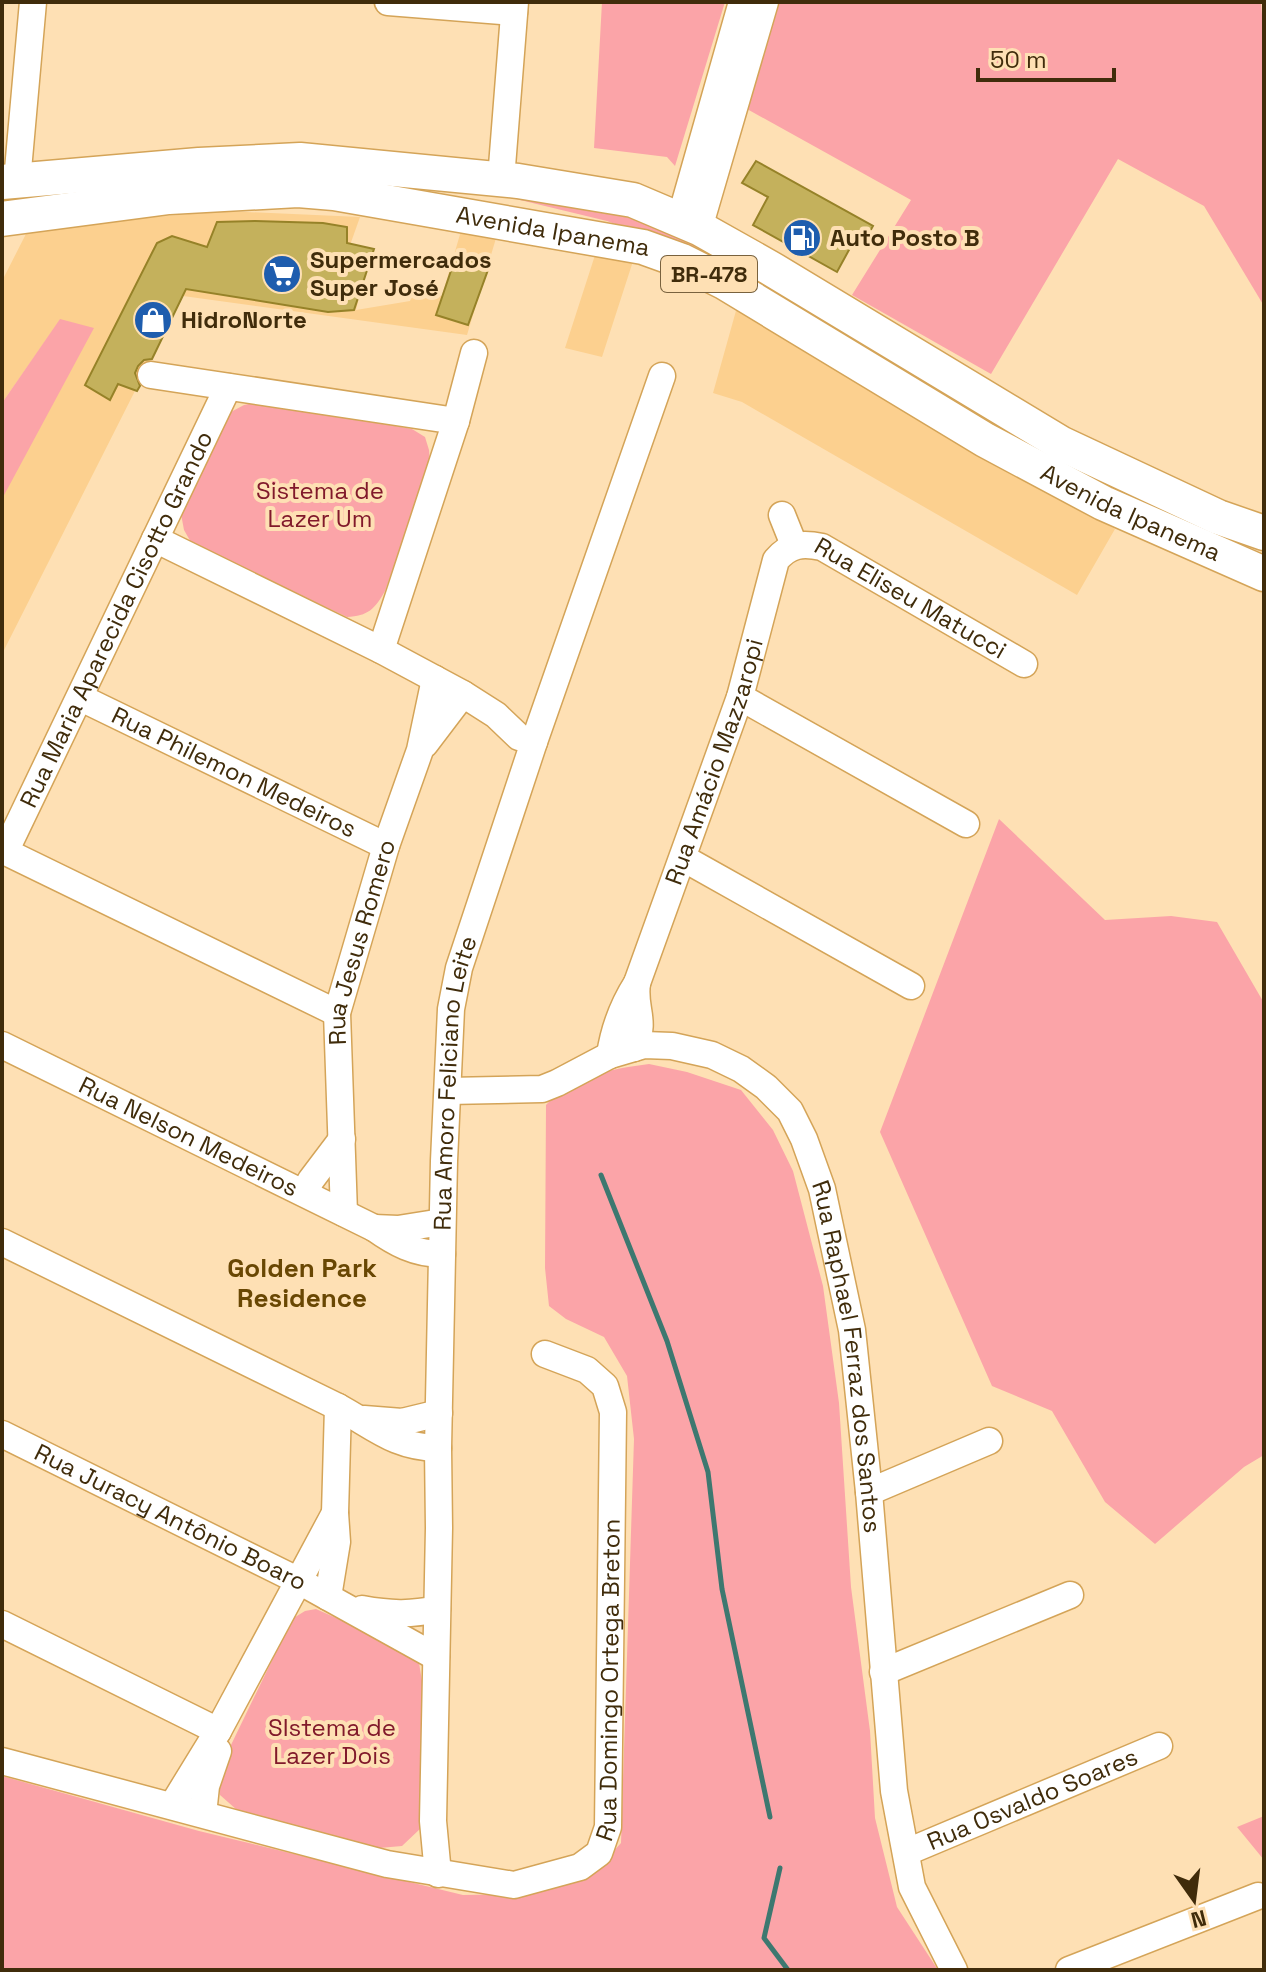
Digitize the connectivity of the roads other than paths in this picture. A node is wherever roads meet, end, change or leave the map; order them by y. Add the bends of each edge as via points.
1 (33, 2) edge
2 (388, 2) edge
3 (742, 2) edge
4 (765, 2) edge
5 (515, 7) edge
6 (501, 179) junction
7 (10, 182) edge
8 (334, 193) junction
9 (88, 208) junction
10 (2, 219) edge
11 (690, 224) junction
12 (474, 353) dead end
13 (151, 375) dead end
14 (662, 376) dead end
15 (228, 387) junction
16 (456, 421) junction
17 (782, 515) dead end
18 (1264, 533) edge
19 (155, 539) junction
20 (794, 545) junction
21 (1264, 574) edge
22 (381, 650) junction
23 (1024, 664) dead end
24 (435, 679) junction
25 (463, 694) junction
26 (740, 697) junction
27 (81, 698) junction
28 (496, 715) junction
29 (543, 717) junction
30 (534, 742) junction
31 (420, 750) junction
32 (966, 824) dead end
33 (386, 846) junction
34 (4, 851) edge
35 (683, 858) junction
36 (637, 983) junction
37 (911, 986) dead end
38 (337, 1013) junction
39 (629, 1044) junction
40 (2, 1045) edge
41 (448, 1091) junction
42 (342, 1139) junction
43 (304, 1193) junction
44 (344, 1213) junction
45 (442, 1222) junction
46 (374, 1228) junction
47 (2, 1242) edge
48 (442, 1254) junction
49 (545, 1354) dead end
50 (349, 1413) junction
51 (439, 1413) junction
52 (2, 1434) edge
53 (989, 1441) dead end
54 (438, 1448) junction
55 (869, 1492) junction
56 (335, 1513) junction
57 (299, 1581) junction
58 (1070, 1595) dead end
59 (333, 1600) junction
60 (437, 1609) junction
61 (2, 1624) edge
62 (436, 1657) junction
63 (883, 1672) junction
64 (218, 1731) junction
65 (1159, 1746) dead end
66 (2, 1761) edge
67 (172, 1806) junction
68 (203, 1814) junction
69 (433, 1821) junction
70 (907, 1852) junction
71 (404, 1868) junction
72 (438, 1874) junction
73 (1258, 1896) dead end
74 (954, 1970) edge
75 (1069, 1970) edge

1 - 7 street
2 - 5 street
3 - 11 street
4 - 11 street
5 - 6 street
6 - 7 main road, Avenida Ipanema / BR-478 via 300,160
6 - 8 main road via 472,196 359,187
6 - 11 main road, Avenida Ipanema / BR-478 via 633,200
7 - 9 main road via 41,202
8 - 9 main road, Avenida Ipanema / BR-478 via 209,194
8 - 21 main road, Avenida Ipanema / BR-478 via 643,247 682,261 985,440 1103,503
9 - 10 main road, Avenida Ipanema / BR-478
11 - 18 main road, Avenida Ipanema / BR-478 via 1062,444
12 - 16 street
13 - 15 street
14 - 29 street, Rua Amoro Feliciano Leite
15 - 16 street
15 - 19 street, Rua Maria Aparecida Cisotto Grando
16 - 22 street
17 - 20 street
19 - 22 street
19 - 27 street, Rua Maria Aparecida Cisotto Grando
20 - 23 street, Rua Eliseu Matucci via 822,547
20 - 26 street, Rua Amácio Mazzaropi via 776,560
22 - 24 street
24 - 25 street
24 - 31 street, Rua Jesus Romero
25 - 28 street
25 - 31 street, Rua Jesus Romero
26 - 32 street
26 - 35 street, Rua Amácio Mazzaropi
27 - 33 street, Rua Philemon Medeiros
27 - 34 street, Rua Maria Aparecida Cisotto Grando
28 - 29 street via 530,711
28 - 30 street via 519,737
29 - 30 street, Rua Amoro Feliciano Leite
30 - 41 street, Rua Amoro Feliciano Leite via 459,968 451,1009
31 - 33 street, Rua Jesus Romero
33 - 38 street, Rua Jesus Romero
34 - 38 street
35 - 36 street, Rua Amácio Mazzaropi
35 - 37 street
36 - 39 street, Rua Amácio Mazzaropi
36 - 39 street, Rua Amácio Mazzaropi via 612,1039
38 - 42 street, Rua Jesus Romero
39 - 41 street, Rua Raphael Ferraz dos Santos via 542,1089
39 - 55 street, Rua Raphael Ferraz dos Santos via 712,1055 741,1069 790,1111 822,1189 852,1330
40 - 43 street, Rua Nelson Medeiros
41 - 45 street, Rua Amoro Feliciano Leite
42 - 43 street
42 - 44 street, Rua Jesus Romero
43 - 44 street, Rua Nelson Medeiros
44 - 46 street, Rua Nelson Medeiros
45 - 46 street, Rua Nelson Medeiros
45 - 48 street, Rua Amoro Feliciano Leite
46 - 48 street, Rua Nelson Medeiros via 411,1249
47 - 50 street
48 - 51 street, Rua Amoro Feliciano Leite
49 - 72 street, Rua Domingo Ortega Breton via 587,1370 605,1386 613,1412 608,1827 599,1853 580,1867 542,1879 514,1885
50 - 51 street via 402,1422
50 - 54 street via 391,1439 414,1448
50 - 56 street
51 - 54 street, Rua Amoro Feliciano Leite
52 - 57 street, Rua Juracy Antônio Boaro
53 - 55 street
54 - 60 street, Rua Amoro Feliciano Leite
55 - 63 street, Rua Raphael Ferraz dos Santos
56 - 57 street
56 - 59 street
57 - 59 street, Rua Juracy Antônio Boaro
57 - 64 street
58 - 63 street
59 - 60 street, Rua Juracy Antônio Boaro via 386,1614
59 - 62 street, Rua Juracy Antônio Boaro
60 - 62 street, Rua Amoro Feliciano Leite
61 - 64 street
62 - 69 street, Rua Amoro Feliciano Leite
63 - 70 street, Rua Raphael Ferraz dos Santos via 894,1791
64 - 67 street
64 - 68 street via 223,1741 211,1767
65 - 70 street, Rua Osvaldo Soares
66 - 67 street, Rua Domingo Ortega Breton
67 - 68 street, Rua Domingo Ortega Breton
68 - 71 street, Rua Domingo Ortega Breton
69 - 71 street
69 - 72 street, Rua Amoro Feliciano Leite
70 - 74 street, Rua Raphael Ferraz dos Santos via 912,1887
71 - 72 street, Rua Domingo Ortega Breton
73 - 75 street

